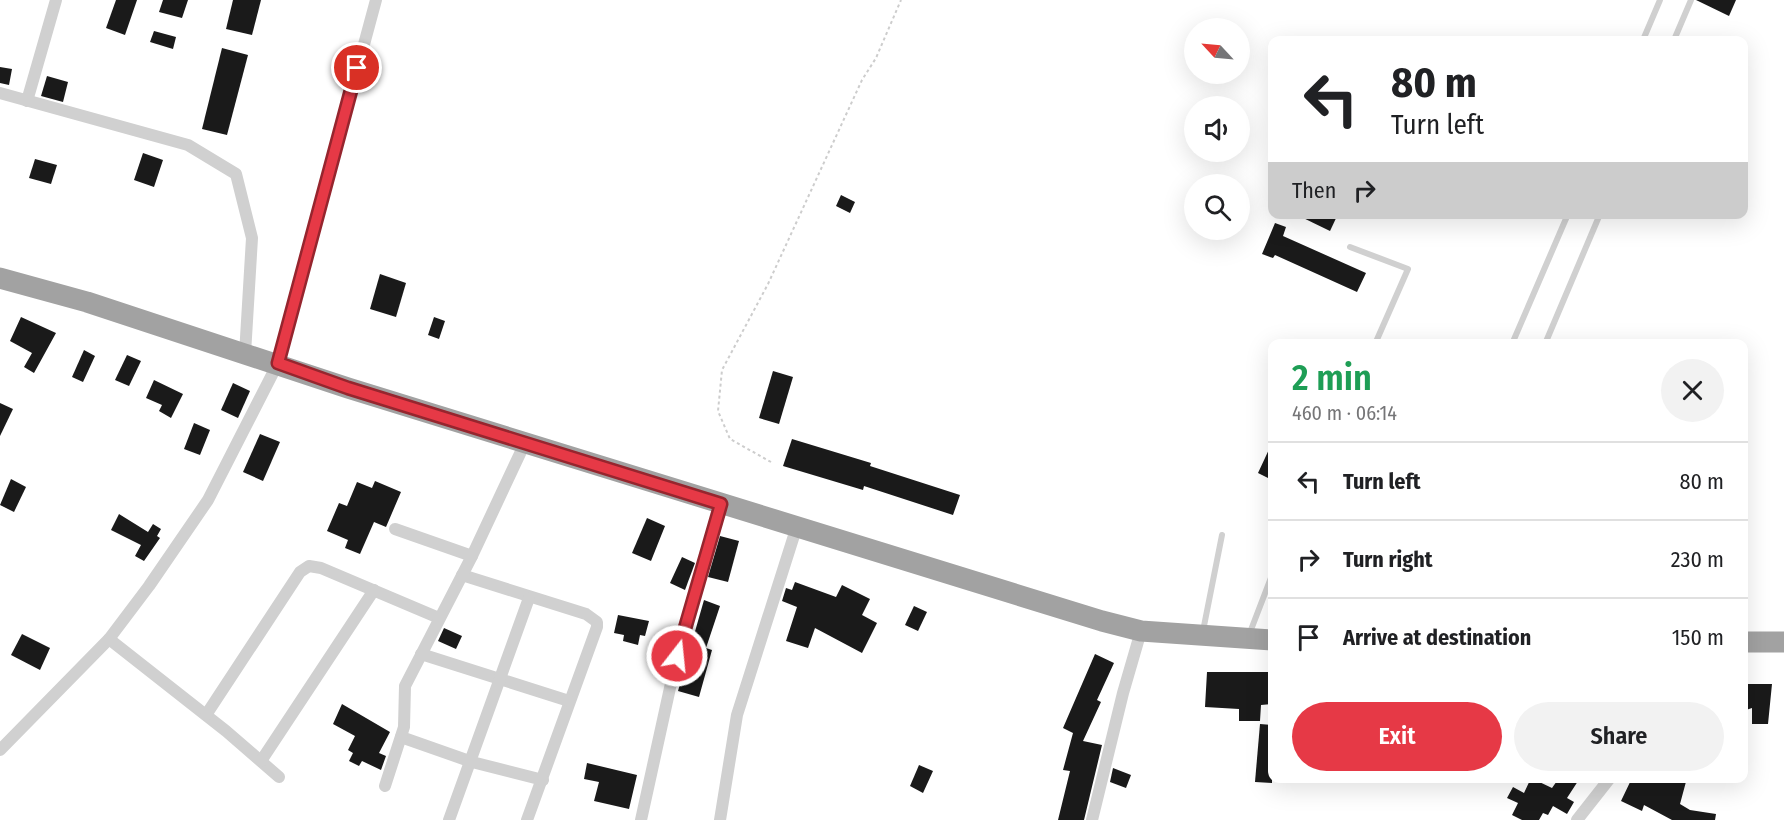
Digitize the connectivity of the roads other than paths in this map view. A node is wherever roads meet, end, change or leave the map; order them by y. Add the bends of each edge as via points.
1 (56, 0) edge
2 (376, 0) edge
3 (1660, 0) edge
4 (1691, 0) edge
5 (1645, 36) edge
6 (1676, 36) edge
7 (0, 93) edge
8 (27, 101) junction
9 (1566, 219) edge
10 (1598, 219) edge
11 (1350, 247) dead end
12 (0, 278) edge
13 (1377, 339) edge
14 (1514, 339) edge
15 (1547, 339) edge
16 (245, 354) junction
17 (278, 363) junction
18 (525, 443) junction
19 (721, 504) junction
20 (797, 526) junction
21 (395, 529) dead end
22 (1222, 535) dead end
23 (472, 556) junction
24 (462, 575) junction
25 (1268, 586) edge
26 (374, 591) junction
27 (529, 598) junction
28 (439, 618) junction
29 (1141, 631) junction
30 (1203, 635) junction
31 (109, 639) junction
32 (1248, 639) junction
33 (1268, 639) edge
34 (1748, 642) edge
35 (1784, 642) edge
36 (421, 654) junction
37 (499, 678) junction
38 (569, 701) junction
39 (206, 716) junction
40 (401, 737) junction
41 (0, 750) edge
42 (261, 761) junction
43 (472, 762) junction
44 (279, 777) dead end
45 (543, 780) junction
46 (1606, 783) edge
47 (385, 786) dead end
48 (449, 820) edge
49 (527, 820) edge
50 (642, 820) edge
51 (720, 820) edge
52 (1092, 820) edge
53 (1577, 820) edge

1 - 8 street
2 - 17 street
3 - 5 lane
4 - 6 lane
7 - 8 street
8 - 16 street via 188,145 236,174 252,238
9 - 14 lane
10 - 15 lane
11 - 13 lane via 1408,269
12 - 16 highway
16 - 17 highway
17 - 18 highway
17 - 31 street via 208,500
18 - 19 highway
18 - 23 street
19 - 20 highway
19 - 50 street via 677,656
20 - 29 highway
20 - 51 street via 737,715
21 - 23 street
22 - 30 lane
23 - 24 street
24 - 27 street
24 - 28 street
25 - 32 lane
26 - 28 street
26 - 39 street via 314,565 305,568
26 - 42 street
27 - 37 street
27 - 38 street via 586,614 597,622
28 - 36 street
29 - 30 highway
29 - 52 street
30 - 32 highway
31 - 39 street
31 - 41 street
32 - 33 highway
34 - 35 highway
36 - 37 street
36 - 40 street via 403,691
37 - 38 street
37 - 43 street
38 - 45 street
39 - 42 street
40 - 43 street
40 - 47 street
42 - 44 street
43 - 45 street
43 - 48 street
45 - 49 street
46 - 53 street

